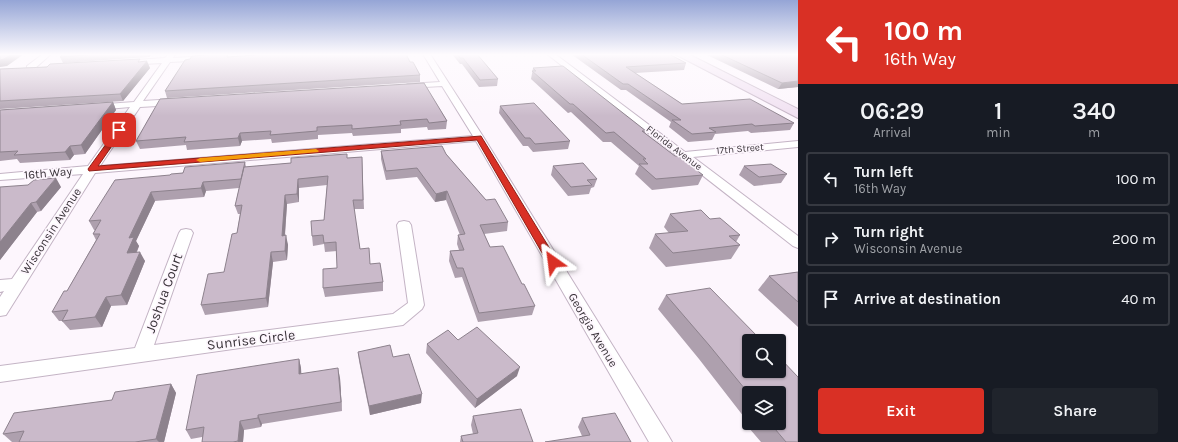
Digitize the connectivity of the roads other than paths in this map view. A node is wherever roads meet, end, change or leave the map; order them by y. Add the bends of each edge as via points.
1 (158, 75) edge
2 (438, 75) edge
3 (577, 75) edge
4 (721, 75) edge
5 (444, 84) junction
6 (397, 87) edge
7 (184, 101) edge
8 (137, 104) junction
9 (84, 108) edge
10 (798, 114) edge
11 (479, 138) junction
12 (798, 144) edge
13 (683, 155) junction
14 (92, 169) junction
15 (0, 177) edge
16 (404, 224) dead end
17 (186, 233) dead end
18 (798, 243) edge
19 (17, 284) junction
20 (0, 286) edge
21 (0, 310) edge
22 (142, 354) junction
23 (0, 374) edge
24 (661, 442) edge

1 - 8 street, Wisconsin Avenue
2 - 5 street, Georgia Avenue
3 - 13 street, Florida Avenue
4 - 10 main road
5 - 6 street
5 - 11 street, Georgia Avenue
7 - 8 street
8 - 9 street
8 - 14 street, Wisconsin Avenue
11 - 14 street, 16th Way
11 - 24 street, Georgia Avenue
12 - 13 street, 17th Street
13 - 18 street, Florida Avenue
14 - 15 street, 16th Way
14 - 19 street, Wisconsin Avenue
16 - 22 street, Sunrise Circle via 416,305 397,320
17 - 22 street, Joshua Court
19 - 20 street
19 - 21 street, Wisconsin Avenue
22 - 23 street, Sunrise Circle

